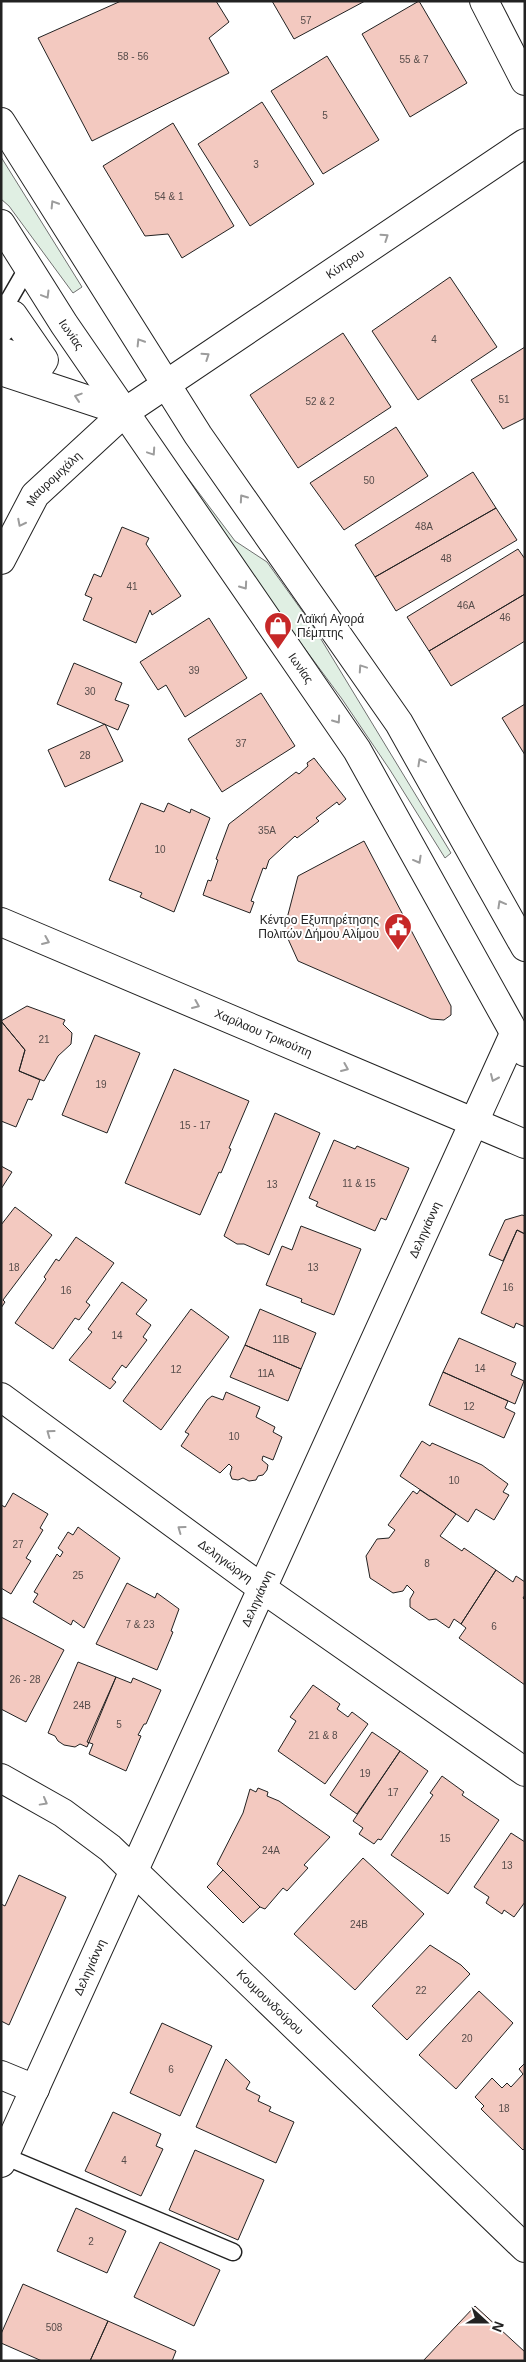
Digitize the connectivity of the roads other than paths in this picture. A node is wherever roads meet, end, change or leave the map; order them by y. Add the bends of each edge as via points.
1 (484, 1) edge
2 (525, 81) edge
3 (1, 122) edge
4 (525, 143) edge
5 (1, 224) edge
6 (28, 265) junction
7 (1, 308) edge
8 (1, 328) edge
9 (1, 351) edge
10 (1, 371) edge
11 (166, 383) junction
12 (125, 412) junction
13 (1, 560) edge
14 (1, 922) edge
15 (525, 947) edge
16 (519, 1043) edge
17 (474, 1124) junction
18 (525, 1144) edge
19 (1, 1397) edge
20 (263, 1589) junction
21 (525, 1772) edge
22 (1, 1778) edge
23 (134, 1872) junction
24 (1, 2075) edge
25 (36, 2089) junction
26 (3, 2159) edge
27 (525, 2248) edge
28 (233, 2252) dead end

1 - 2 street
11 -> 3 street
11 -> 4 street, Κύπρου
5 - 6 street, Ιωνίας
6 - 7 lane
6 -> 12 street, Ιωνίας
8 - 9 street via 13,314 44,360 40,366
12 -> 10 street
11 - 12 street, Κύπρου
15 -> 11 street via 399,723 198,435
12 -> 13 street, Μαυρομιχάλη via 35,495
12 -> 16 street, Ιωνίας via 357,750
14 -> 17 street, Χαρίλαου Τρικούπη
16 -> 17 street, Δεληγιάννη
17 - 18 street, Χαρίλαου Τρικούπη
17 - 20 street, Δεληγιάννη
20 -> 19 street, Δεληγιώργη
20 - 21 street, Δεληγιώργη
20 - 23 street, Δεληγιάννη
22 -> 23 street, Κουμουνδούρου via 63,1813 110,1848
23 - 25 street, Δεληγιάννη
23 - 27 street, Κουμουνδούρου
24 - 25 street
25 - 26 street, Δεληγιάννη
26 - 28 lane

